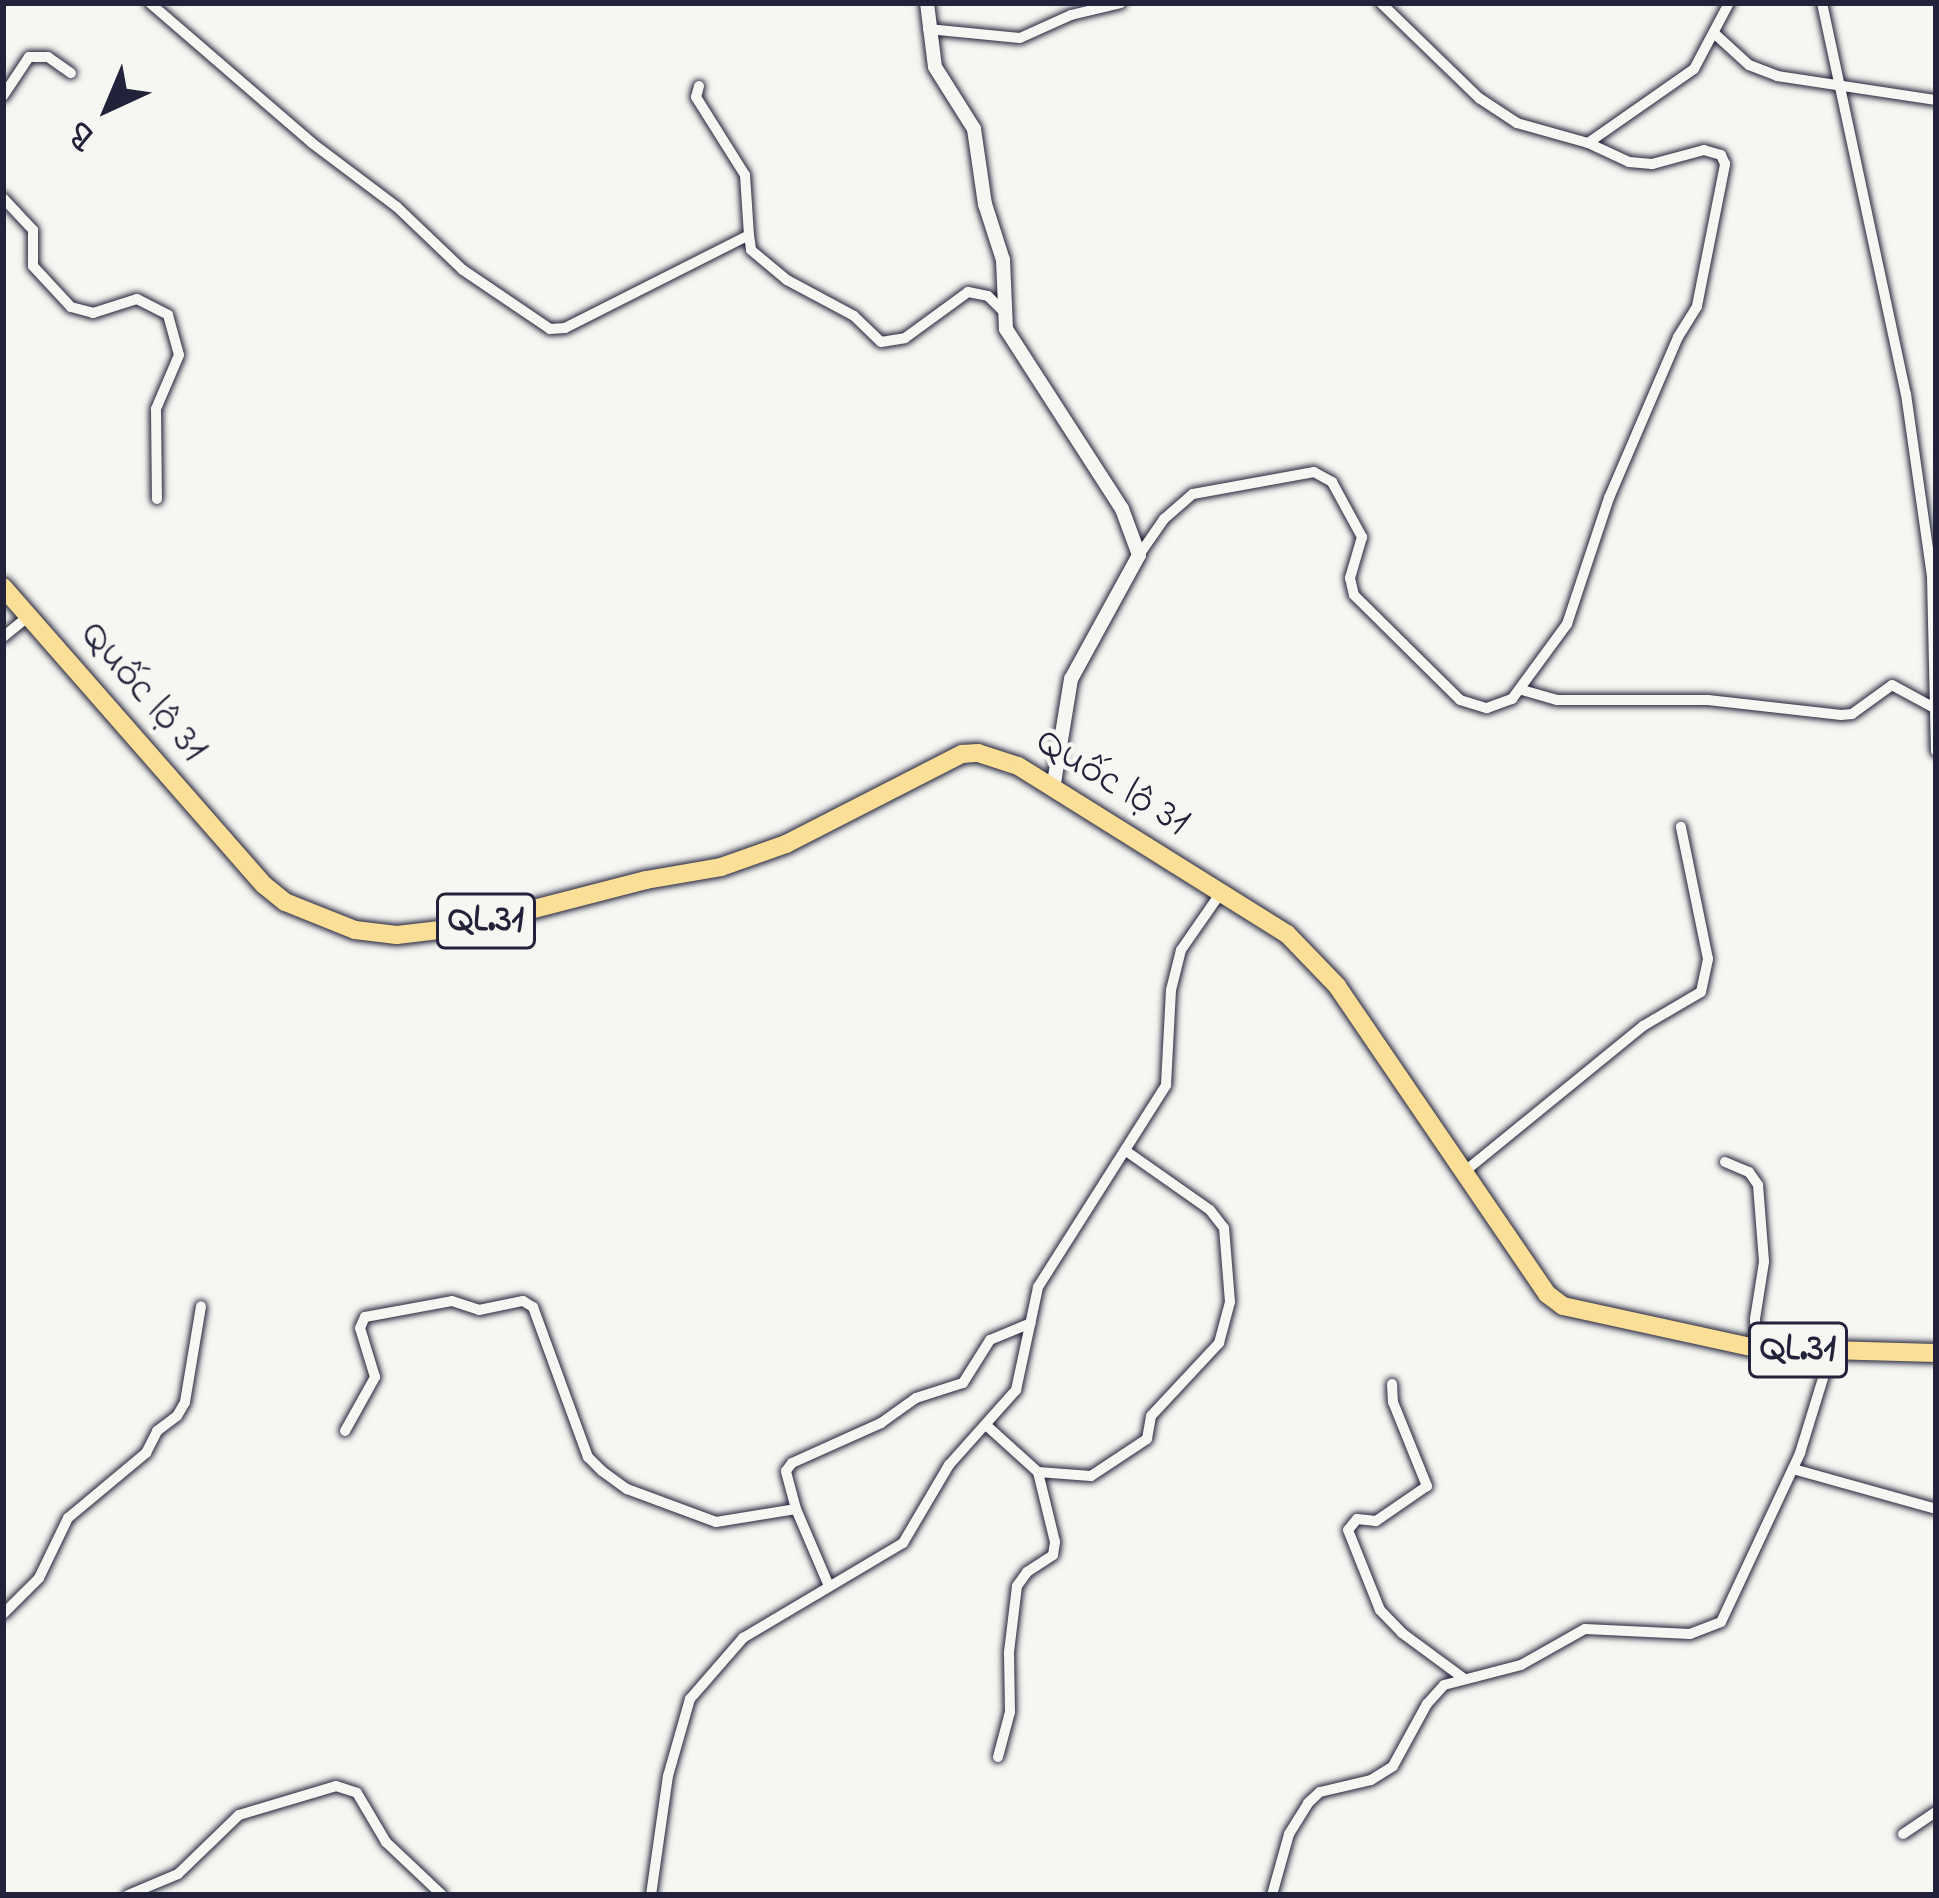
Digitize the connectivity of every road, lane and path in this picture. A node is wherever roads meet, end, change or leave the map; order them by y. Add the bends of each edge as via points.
1 (150, 3) edge
2 (927, 3) edge
3 (1121, 3) edge
4 (1381, 3) edge
5 (1404, 3) edge
6 (1729, 3) edge
7 (1822, 3) edge
8 (1395, 18) junction
9 (928, 29) junction
10 (1715, 34) junction
11 (70, 73) dead end
12 (700, 86) dead end
13 (1840, 87) junction
14 (3, 97) edge
15 (1936, 101) edge
16 (1588, 143) junction
17 (3, 198) edge
18 (749, 236) junction
19 (1004, 312) junction
20 (158, 499) dead end
21 (1139, 555) junction
22 (3, 587) edge
23 (29, 616) junction
24 (3, 637) edge
25 (1522, 690) junction
26 (1935, 709) edge
27 (1936, 752) edge
28 (1054, 783) junction
29 (1681, 827) dead end
30 (1222, 891) junction
31 (1126, 1151) junction
32 (1725, 1162) dead end
33 (1464, 1172) junction
34 (201, 1306) dead end
35 (1031, 1323) junction
36 (1756, 1348) junction
37 (1831, 1352) junction
38 (1936, 1353) edge
39 (1393, 1384) dead end
40 (986, 1425) junction
41 (345, 1431) dead end
42 (1793, 1469) junction
43 (1038, 1472) junction
44 (796, 1509) junction
45 (1936, 1509) edge
46 (829, 1586) junction
47 (3, 1614) edge
48 (1463, 1678) junction
49 (998, 1757) dead end
50 (1936, 1812) edge
51 (1904, 1834) dead end
52 (128, 1895) edge
53 (442, 1895) edge
54 (651, 1895) edge
55 (1272, 1895) edge

1 - 18 street via 463,270 550,329
2 - 9 street
3 - 9 street via 1020,38
4 - 8 street
5 - 8 street
6 - 10 street
7 - 13 street
8 - 16 street via 1517,123
9 - 19 street via 941,82 974,129 1003,260
10 - 13 street via 1759,70
10 - 16 street via 1672,88
11 - 14 street via 49,57 29,57
12 - 18 street via 696,97 745,176
13 - 15 street
13 - 26 street via 1906,394 1932,577
16 - 25 street via 1652,164 1713,150 1727,172 1697,306 1609,498 1567,624
17 - 20 street via 33,230 33,266 71,307 93,313 137,299 168,315 179,355 156,410
18 - 19 street via 763,261 854,316 881,342 904,338 968,292 988,296
19 - 21 street via 1013,345 1122,509
21 - 25 street via 1176,504 1193,494 1324,474 1362,536 1350,578 1354,595 1460,700 1487,708
21 - 28 street via 1071,679
22 - 23 highway, Quốc lộ 31 / QL.31
23 - 24 street
23 - 28 highway, Quốc lộ 31 / QL.31 via 264,885 285,902 356,930 397,935 464,927 721,867 786,844 962,754 994,757
25 - 26 street via 1557,700 1708,700 1841,715 1892,686
26 - 27 street
28 - 30 highway, Quốc lộ 31 / QL.31
29 - 33 street via 1708,959 1701,992 1643,1026
30 - 31 street via 1181,950 1166,1085
30 - 33 highway, Quốc lộ 31 / QL.31 via 1287,934 1337,986
31 - 35 street via 1038,1287
31 - 43 street via 1219,1219 1229,1314 1212,1352 1151,1416 1147,1439 1091,1476
32 - 36 street via 1758,1185 1764,1262
33 - 36 highway, Quốc lộ 31 / QL.31 via 1547,1294 1579,1312
34 - 47 street via 177,1416 68,1518 39,1578
35 - 40 street via 1016,1390
35 - 44 street via 990,1340 963,1383 792,1463 786,1471
36 - 37 highway, Quốc lộ 31 / QL.31
37 - 38 highway, Quốc lộ 31 / QL.31
37 - 42 street
39 - 48 street via 1427,1486 1348,1530 1380,1610
40 - 43 street
40 - 46 street via 949,1465 911,1536
41 - 44 street via 375,1378 364,1317 452,1301 479,1310 524,1301 557,1363 589,1457 613,1480 716,1522
42 - 45 street
42 - 48 street via 1715,1627 1690,1634 1585,1629 1521,1665
43 - 49 street via 1055,1542 1053,1555 1017,1586 1010,1712
44 - 46 street
46 - 54 street via 743,1638 690,1699 668,1775
48 - 55 street via 1436,1692 1393,1766 1308,1803 1289,1834
50 - 51 street
52 - 53 street via 178,1874 239,1814 336,1786 357,1793 386,1842

